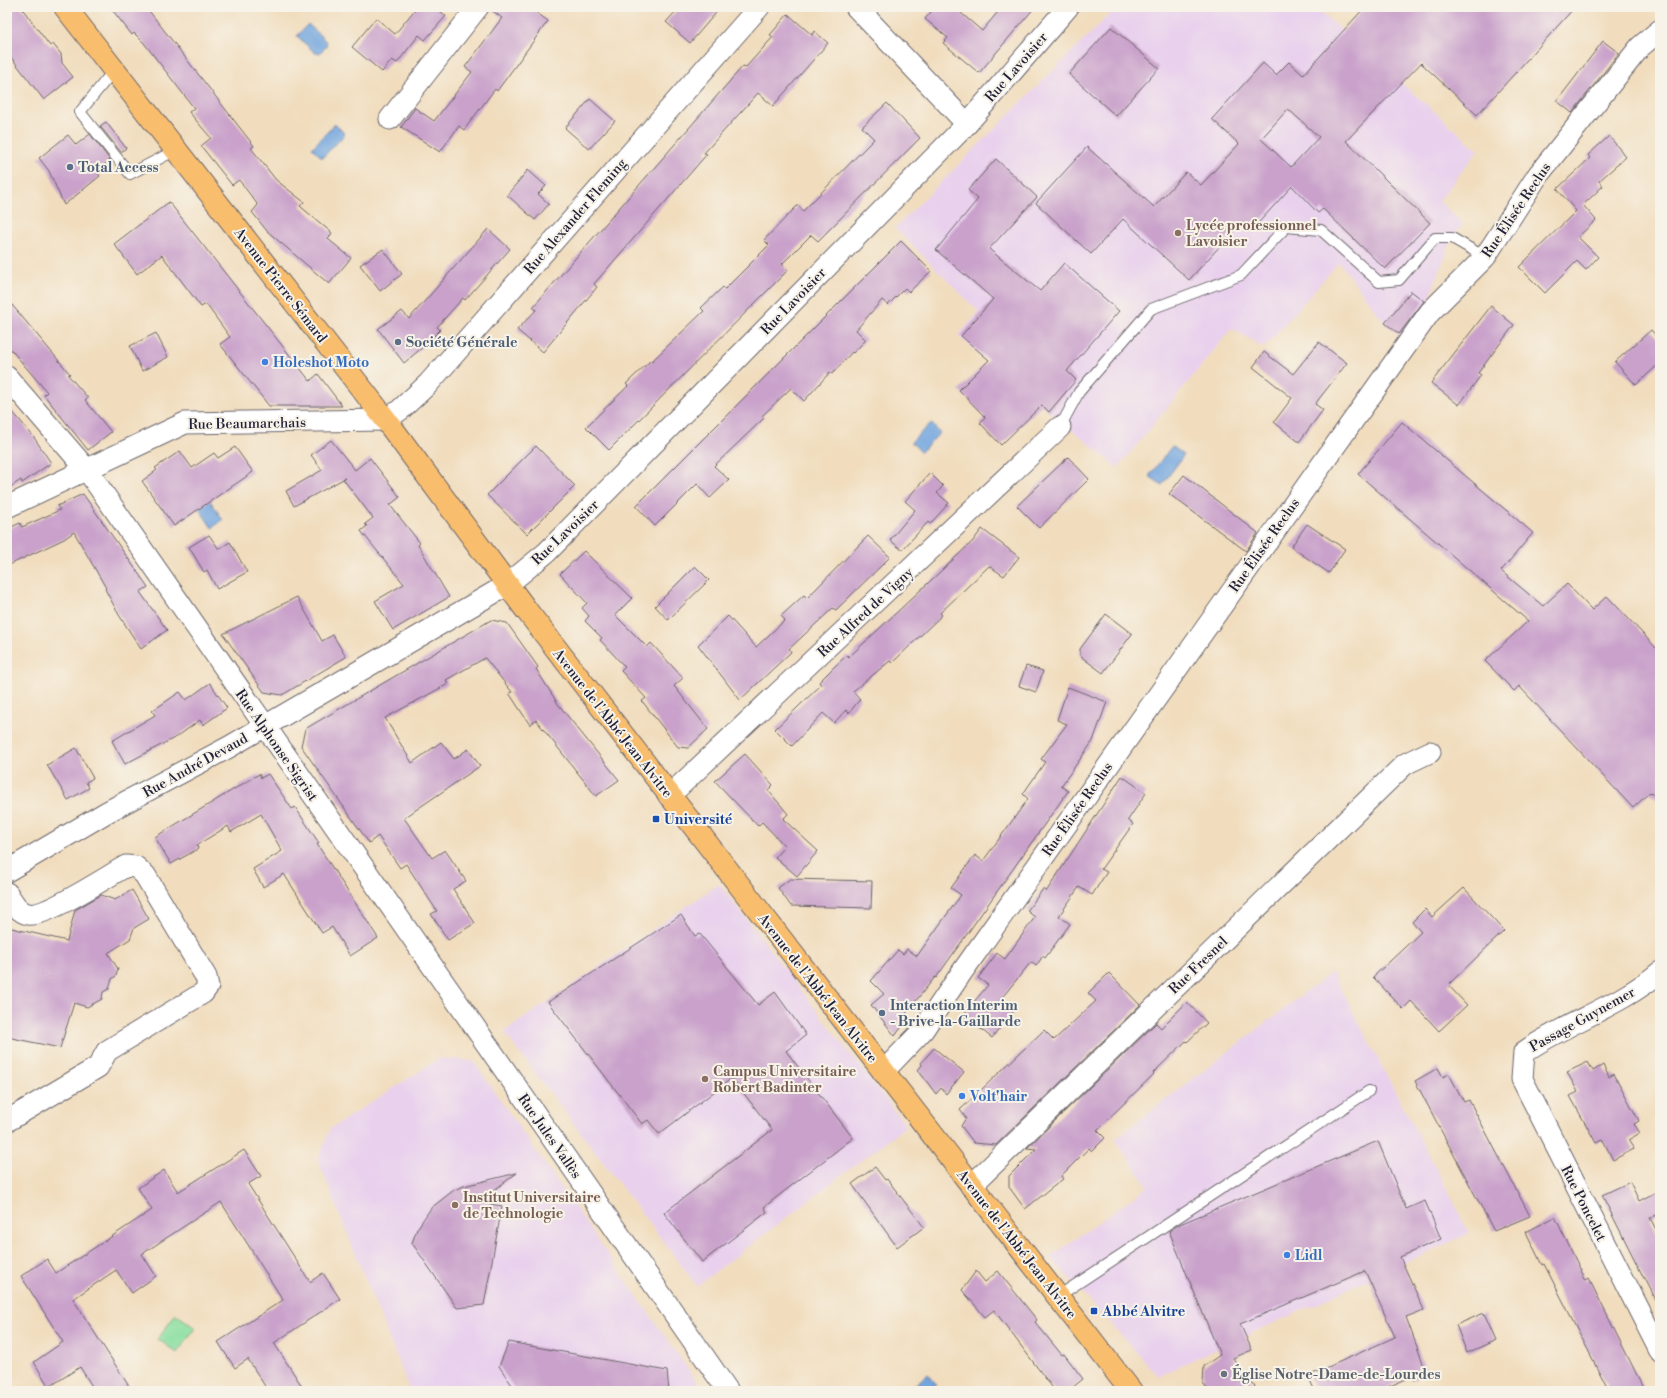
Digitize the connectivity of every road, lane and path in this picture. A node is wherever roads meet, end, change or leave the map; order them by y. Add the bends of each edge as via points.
1 (65, 7) edge
2 (478, 7) edge
3 (759, 7) edge
4 (856, 7) edge
5 (1068, 7) edge
6 (1660, 30) edge
7 (114, 70) junction
8 (390, 119) dead end
9 (967, 124) junction
10 (176, 150) junction
11 (1485, 257) junction
12 (7, 377) edge
13 (386, 420) junction
14 (1060, 427) joint
15 (87, 470) junction
16 (7, 507) edge
17 (507, 585) junction
18 (264, 726) junction
19 (1430, 752) dead end
20 (669, 796) junction
21 (7, 871) edge
22 (7, 893) edge
23 (1660, 972) edge
24 (468, 1020) joint
25 (1524, 1052) joint
26 (883, 1072) junction
27 (1369, 1091) dead end
28 (7, 1121) edge
29 (971, 1186) junction
30 (1057, 1297) junction
31 (1660, 1352) edge
32 (728, 1391) edge
33 (1131, 1391) edge

1 - 7 main road, Avenue Pierre Sémard
2 - 8 street
3 - 13 street, Rue Alexander Fleming via 428,384
4 - 9 street
5 - 9 street, Rue Lavoisier
6 - 11 street, Rue Élisée Reclus via 1640,47 1538,175
7 - 10 main road, Avenue Pierre Sémard
7 - 10 lane via 80,112 130,174
9 - 17 street, Rue Lavoisier via 547,552
10 - 13 main road, Avenue Pierre Sémard
11 - 14 lane via 1452,238 1435,238 1399,280 1379,282 1321,230 1286,227 1241,275 1151,309 1079,392
11 - 26 street, Rue Élisée Reclus via 1430,312 923,1030
12 - 15 street, Rue Alphonse Sigrist
13 - 15 street, Rue Beaumarchais via 185,423
13 - 17 main road, Avenue Pierre Sémard
14 - 20 street, Rue Alfred de Vigny
15 - 16 street, Rue Beaumarchais
15 - 18 street, Rue Alphonse Sigrist
17 - 18 street, Rue André Devaud
17 - 20 main road, Avenue de l'Abbé Jean Alvitre
18 - 21 street, Rue André Devaud via 107,812
18 - 24 street, Rue Alphonse Sigrist
19 - 29 street, Rue Fresnel via 1405,764
20 - 26 main road, Avenue de l'Abbé Jean Alvitre
22 - 28 street via 18,910 29,914 47,911 126,866 136,867 145,875 178,928 206,977 208,986 203,993 107,1051 98,1067
23 - 25 street, Passage Guynemer via 1622,998 1543,1039
24 - 32 street, Rue Jules Vallès
25 - 31 street, Rue Poncelet via 1522,1079
26 - 29 main road, Avenue de l'Abbé Jean Alvitre
27 - 30 lane
29 - 30 main road, Avenue de l'Abbé Jean Alvitre
30 - 33 main road, Avenue de l'Abbé Jean Alvitre

